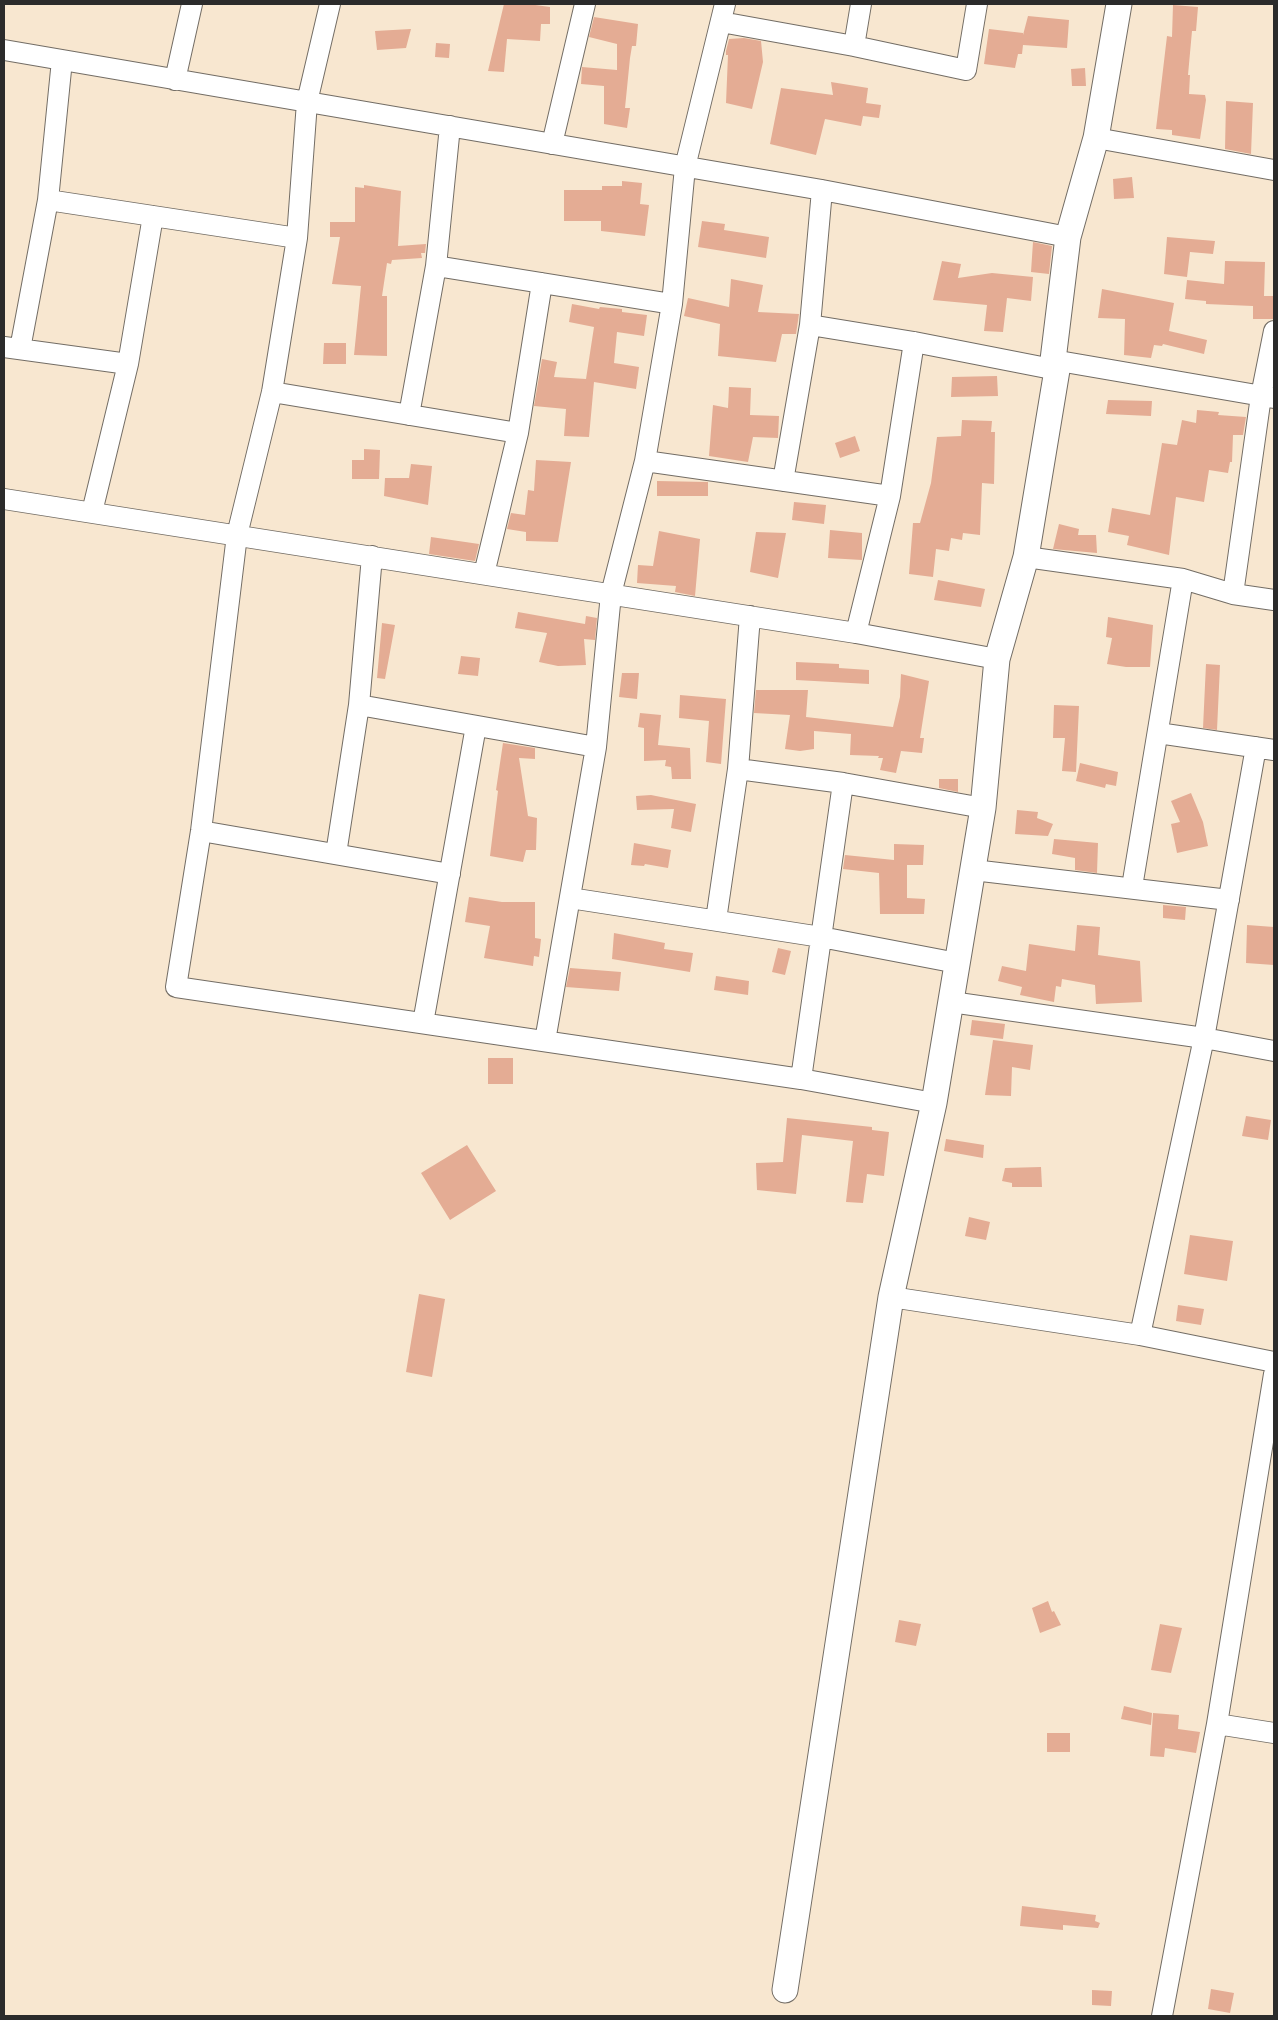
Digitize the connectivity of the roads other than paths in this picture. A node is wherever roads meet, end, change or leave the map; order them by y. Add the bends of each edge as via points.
1 (192, 4) edge
2 (330, 4) edge
3 (585, 4) edge
4 (861, 4) edge
5 (977, 4) edge
6 (1119, 4) edge
7 (723, 13) edge
8 (854, 46) junction
9 (4, 50) edge
10 (62, 60) junction
11 (175, 80) junction
12 (307, 102) junction
13 (450, 126) junction
14 (1096, 138) junction
15 (552, 144) junction
16 (685, 167) junction
17 (1274, 170) edge
18 (822, 190) junction
19 (48, 200) junction
20 (153, 216) junction
21 (1068, 237) junction
22 (296, 238) junction
23 (436, 266) junction
24 (542, 283) junction
25 (672, 304) junction
26 (810, 325) junction
27 (1274, 331) edge
28 (914, 342) junction
29 (12, 348) edge
30 (128, 364) junction
31 (1055, 365) junction
32 (272, 392) junction
33 (1268, 397) edge
34 (409, 415) junction
35 (518, 433) junction
36 (645, 462) junction
37 (783, 481) junction
38 (890, 496) junction
39 (4, 499) edge
40 (92, 512) junction
41 (237, 535) junction
42 (372, 556) junction
43 (1026, 557) junction
44 (484, 574) junction
45 (1183, 579) junction
46 (611, 594) junction
47 (1233, 594) junction
48 (1274, 600) edge
49 (750, 616) junction
50 (856, 632) junction
51 (997, 659) junction
52 (359, 705) junction
53 (476, 726) junction
54 (1158, 733) junction
55 (596, 747) junction
56 (1265, 749) edge
57 (738, 769) junction
58 (843, 783) junction
59 (983, 808) junction
60 (201, 831) junction
61 (336, 854) junction
62 (973, 870) junction
63 (450, 874) junction
64 (1132, 887) junction
65 (570, 898) junction
66 (1229, 900) junction
67 (716, 920) junction
68 (821, 937) junction
69 (957, 963) junction
70 (951, 1002) junction
71 (423, 1023) junction
72 (1204, 1038) junction
73 (545, 1041) junction
74 (1274, 1051) edge
75 (801, 1079) junction
76 (934, 1102) junction
77 (891, 1297) junction
78 (1140, 1334) junction
79 (1274, 1362) edge
80 (1274, 1374) edge
81 (1217, 1724) junction
82 (1274, 1732) edge
83 (785, 1990) dead end
84 (1162, 2016) edge

1 - 11 street
2 - 12 street
3 - 15 street
4 - 8 street
5 - 8 street via 966,70
6 - 14 street
7 - 8 street
7 - 16 street
9 - 10 street
10 - 11 street
10 - 19 street
11 - 12 street
12 - 13 street
12 - 22 street
13 - 15 street
13 - 23 street
14 - 17 street
14 - 21 street
15 - 16 street
16 - 18 street
16 - 25 street
18 - 21 street
18 - 26 street
19 - 20 street
19 - 29 street
20 - 22 street
20 - 30 street
21 - 31 street
22 - 32 street
23 - 24 street
23 - 34 street
24 - 25 street
24 - 35 street
25 - 36 street
26 - 28 street
26 - 37 street
27 - 33 street
28 - 31 street
28 - 38 street
29 - 30 street
30 - 40 street
31 - 33 street
31 - 43 street
32 - 34 street
32 - 41 street
33 - 47 street
34 - 35 street
35 - 44 street
36 - 37 street
36 - 46 street
37 - 38 street
38 - 50 street
39 - 40 street
40 - 41 street
41 - 42 street
41 - 60 street
42 - 44 street
42 - 52 street
43 - 45 street
43 - 51 street
44 - 46 street
45 - 47 street
45 - 54 street
46 - 49 street
46 - 55 street
47 - 48 street
49 - 50 street
49 - 57 street
50 - 51 street
51 - 59 street
52 - 53 street
52 - 61 street
53 - 55 street
53 - 63 street
54 - 56 street
54 - 64 street
55 - 65 street
56 - 66 street
57 - 58 street
57 - 67 street
58 - 59 street
58 - 68 street
59 - 62 street
60 - 61 street
60 - 71 street via 176,987
61 - 63 street
62 - 64 street
62 - 69 street
63 - 71 street
64 - 66 street
65 - 67 street
65 - 73 street
66 - 72 street
67 - 68 street
68 - 69 street
68 - 75 street
69 - 70 street
70 - 72 street
70 - 76 street
71 - 73 street
72 - 74 street
72 - 78 street
73 - 75 street
75 - 76 street
76 - 77 street
77 - 78 street
77 - 83 street
78 - 79 street
80 - 81 street
81 - 82 street
81 - 84 street

